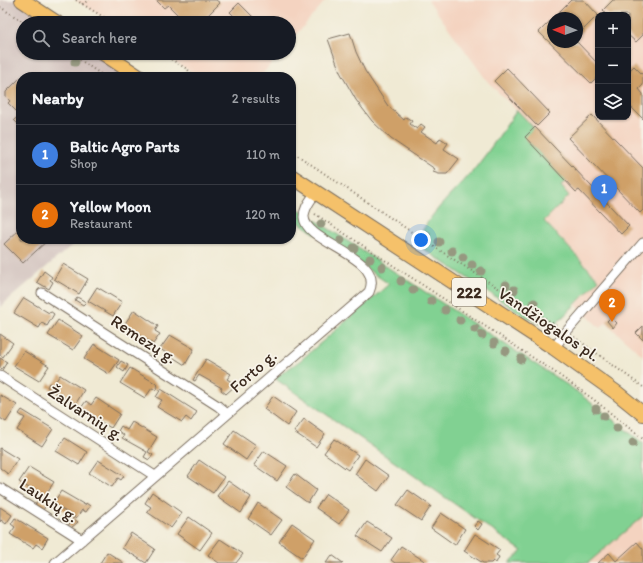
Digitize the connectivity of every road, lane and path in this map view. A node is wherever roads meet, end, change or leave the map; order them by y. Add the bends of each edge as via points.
1 (22, 0) edge
2 (76, 0) edge
3 (89, 0) edge
4 (82, 4) junction
5 (0, 7) edge
6 (46, 16) edge
7 (102, 16) edge
8 (16, 17) edge
9 (80, 60) edge
10 (114, 60) edge
11 (172, 60) edge
12 (98, 72) edge
13 (132, 72) edge
14 (190, 72) edge
15 (296, 154) edge
16 (296, 179) edge
17 (316, 192) junction
18 (296, 201) edge
19 (306, 208) junction
20 (643, 243) edge
21 (42, 293) dead end
22 (566, 332) junction
23 (554, 348) junction
24 (0, 376) edge
25 (643, 387) edge
26 (227, 414) junction
27 (643, 414) edge
28 (643, 439) edge
29 (155, 476) junction
30 (0, 488) edge
31 (82, 540) junction
32 (60, 562) edge

1 - 6 main road
2 - 4 path
3 - 4 path
4 - 7 path
5 - 8 path
9 - 12 path
10 - 13 main road
11 - 14 path
15 - 22 path
16 - 17 main road, Vandžiogalos pl. / 222
17 - 19 street
17 - 23 main road, Vandžiogalos pl. / 222
18 - 19 path
19 - 26 street, Forto g. via 304,218 309,229 363,265 371,279 371,287 369,292
19 - 28 path via 553,371
20 - 22 street
21 - 26 street, Remezų g.
22 - 23 street
22 - 25 path
23 - 27 main road, Vandžiogalos pl. / 222
24 - 29 street, Žalvarnių g.
26 - 29 street, Forto g.
29 - 31 street, Forto g.
30 - 31 street, Laukių g.
31 - 32 street, Forto g.

